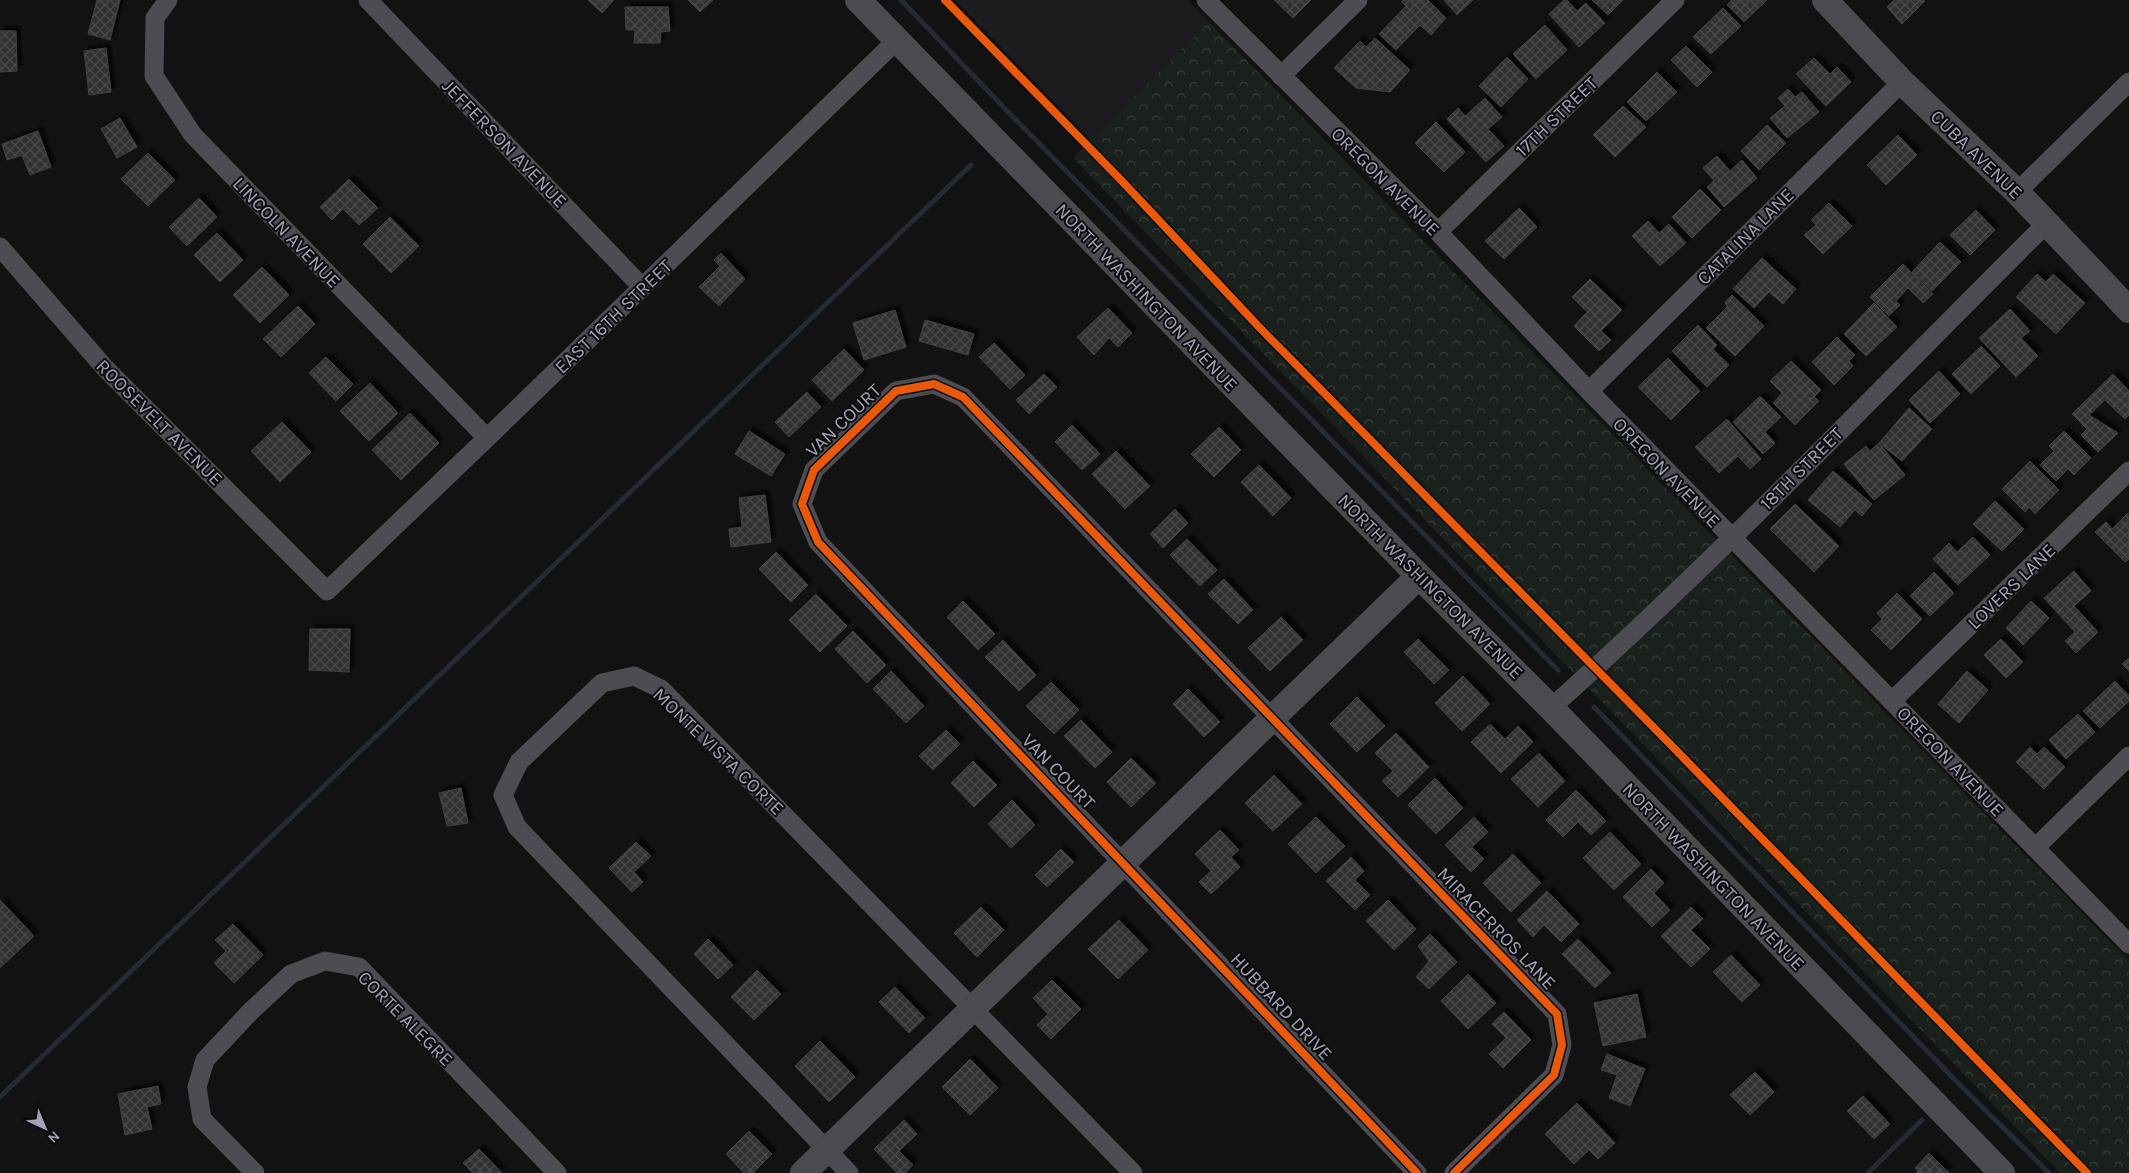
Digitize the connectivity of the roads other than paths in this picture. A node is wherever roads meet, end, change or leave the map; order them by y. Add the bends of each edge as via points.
1 (168, 0) edge
2 (368, 0) edge
3 (858, 0) edge
4 (1206, 0) edge
5 (1358, 0) edge
6 (1674, 0) edge
7 (1825, 0) edge
8 (897, 40) junction
9 (1281, 76) junction
10 (1902, 82) junction
11 (2129, 82) edge
12 (2017, 192) junction
13 (2046, 224) junction
14 (1438, 232) junction
15 (0, 247) edge
16 (642, 287) junction
17 (2129, 310) edge
18 (1589, 391) junction
19 (487, 438) junction
20 (2129, 471) edge
21 (1732, 538) junction
22 (1419, 576) junction
23 (327, 591) joint
24 (1893, 700) junction
25 (1551, 708) junction
26 (1272, 718) junction
27 (2129, 756) edge
28 (2036, 848) junction
29 (1123, 862) junction
30 (2129, 944) edge
31 (973, 1008) junction
32 (827, 1150) junction
33 (255, 1173) edge
34 (558, 1173) edge
35 (803, 1173) edge
36 (849, 1173) edge
37 (1133, 1173) edge
38 (1418, 1173) edge
39 (1454, 1173) edge
40 (2002, 1173) edge

1 - 19 street, LINCOLN AVENUE via 154,18 154,76 192,135
2 - 16 street, JEFFERSON AVENUE
3 - 8 main road, NORTH WASHINGTON AVENUE
4 - 9 street, OREGON AVENUE
5 - 9 street
6 - 14 street, 17TH STREET
7 - 10 main road, CUBA AVENUE
8 - 16 street, EAST 16TH STREET
8 - 22 main road, NORTH WASHINGTON AVENUE
9 - 14 street, OREGON AVENUE
10 - 12 main road, CUBA AVENUE
10 - 18 street, CATALINA LANE
11 - 12 street
12 - 13 main road, CUBA AVENUE
13 - 17 main road, CUBA AVENUE
13 - 21 street, 18TH STREET
14 - 18 street, OREGON AVENUE
15 - 23 street, ROOSEVELT AVENUE via 104,368
16 - 19 street, EAST 16TH STREET
18 - 21 street, OREGON AVENUE
19 - 23 street, EAST 16TH STREET
20 - 24 street, LOVERS LANE
21 - 24 street, OREGON AVENUE
21 - 25 street, 18TH STREET
22 - 25 main road, NORTH WASHINGTON AVENUE
22 - 26 main road
24 - 28 street, OREGON AVENUE
25 - 40 main road, NORTH WASHINGTON AVENUE
26 - 29 main road
26 - 29 street, VAN COURT via 963,397 934,384 896,391 814,470 802,504 818,542
26 - 39 street, MIRACERROS LANE via 1557,1014 1562,1045 1554,1075
27 - 28 street
28 - 30 street, OREGON AVENUE
29 - 31 main road
29 - 38 street, HUBBARD DRIVE
31 - 32 main road
31 - 32 street, MONTE VISTA CORTE via 661,689 634,676 602,682 519,762 503,795 517,827
31 - 37 street, MONTE VISTA CORTE
32 - 35 main road
32 - 36 street, MONTE VISTA CORTE
33 - 34 street, CORTE ALEGRE via 202,1119 196,1087 205,1060 251,1012 291,974 325,961 359,967

